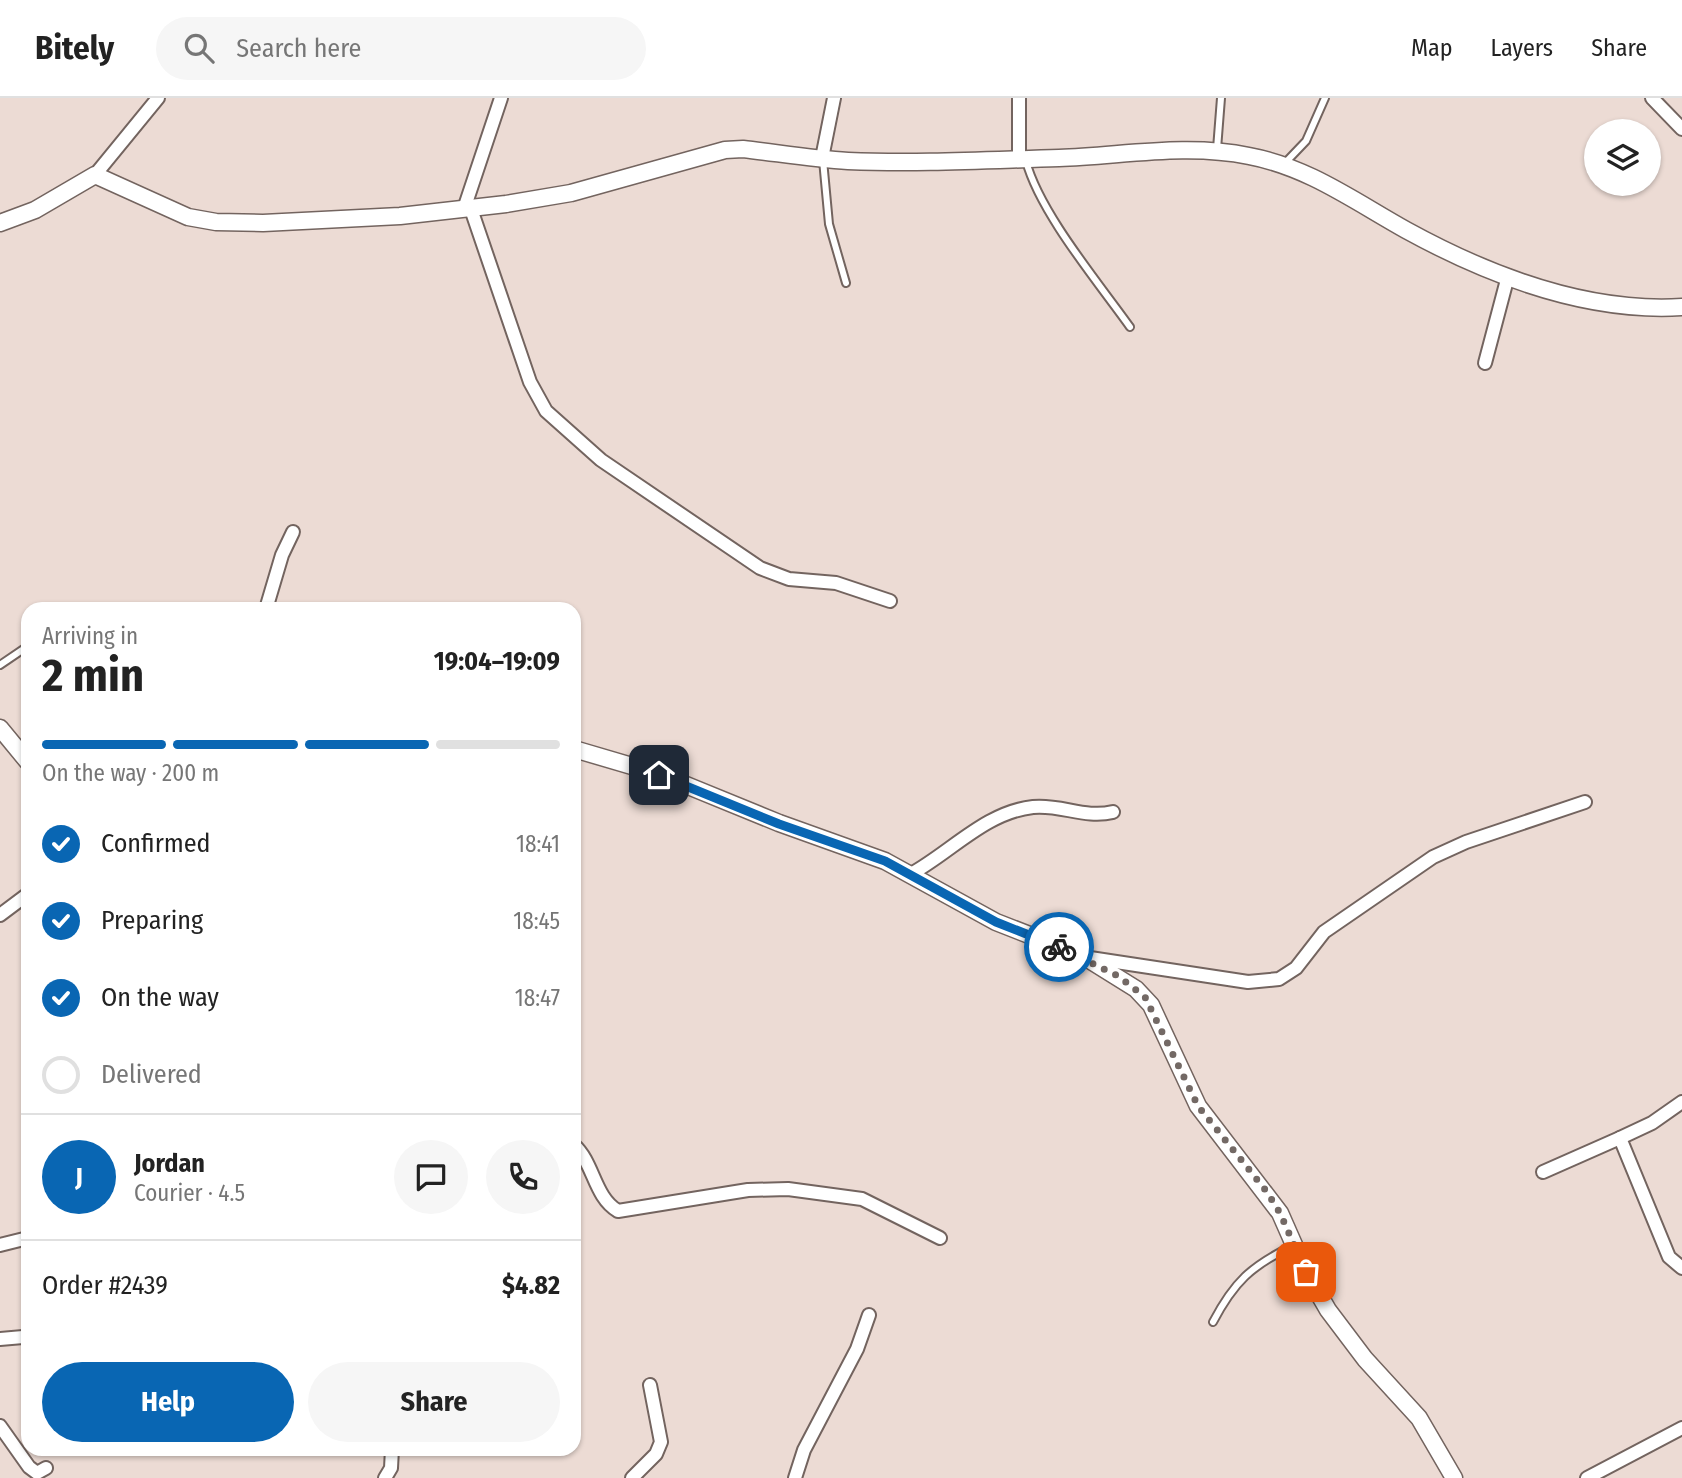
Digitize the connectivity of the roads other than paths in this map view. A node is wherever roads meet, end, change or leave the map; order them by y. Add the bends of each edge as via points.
1 (158, 98) edge
2 (502, 98) edge
3 (834, 98) edge
4 (1018, 98) edge
5 (1221, 98) edge
6 (1325, 98) edge
7 (1652, 98) edge
8 (1682, 129) edge
9 (1217, 151) junction
10 (822, 158) junction
11 (1022, 159) junction
12 (1284, 164) junction
13 (95, 175) junction
14 (467, 209) junction
15 (0, 223) edge
16 (1508, 276) junction
17 (846, 283) dead end
18 (1682, 307) edge
19 (1130, 327) dead end
20 (1485, 363) dead end
21 (293, 532) dead end
22 (890, 601) dead end
23 (268, 602) edge
24 (21, 651) edge
25 (0, 665) edge
26 (0, 728) edge
27 (581, 751) edge
28 (21, 754) edge
29 (1585, 802) dead end
30 (1113, 812) dead end
31 (911, 874) junction
32 (21, 899) edge
33 (0, 915) edge
34 (1083, 957) junction
35 (1682, 1102) edge
36 (1620, 1138) junction
37 (581, 1154) edge
38 (1544, 1172) dead end
39 (940, 1238) dead end
40 (21, 1240) edge
41 (0, 1245) edge
42 (1293, 1245) junction
43 (1682, 1268) edge
44 (869, 1315) dead end
45 (1213, 1322) dead end
46 (21, 1337) edge
47 (0, 1339) edge
48 (650, 1385) dead end
49 (0, 1426) edge
50 (1682, 1428) edge
51 (21, 1456) edge
52 (21, 1456) edge
53 (392, 1456) edge
54 (46, 1468) dead end
55 (385, 1478) edge
56 (632, 1478) edge
57 (795, 1478) edge
58 (1454, 1478) edge
59 (1587, 1478) edge

1 - 13 street
2 - 14 street
3 - 10 street
4 - 11 street
5 - 9 lane
6 - 12 lane via 1306,141
7 - 8 street
9 - 11 street
9 - 12 street
10 - 11 street
10 - 14 street via 726,150 571,192
10 - 17 lane via 829,224
11 - 19 lane via 1061,228
12 - 16 street via 1326,182 1467,261
13 - 14 street via 169,211 216,222 369,218
13 - 15 street via 35,210
14 - 22 street via 530,382 546,411 566,431 620,474 760,568 789,579 836,583
16 - 18 street via 1617,305
16 - 20 street
21 - 23 street
24 - 25 lane
26 - 28 street
27 - 31 street via 669,778
29 - 34 street via 1433,857 1324,932 1296,968 1279,979 1229,980
30 - 31 street via 1086,815 1046,806 1014,810 988,822
31 - 34 street via 996,922
32 - 33 street
34 - 42 street via 1136,989 1151,1005 1198,1106 1267,1192
35 - 36 street
36 - 38 street
36 - 43 street via 1669,1257
37 - 39 street via 606,1200 618,1211 788,1189 862,1199
40 - 41 street
42 - 45 lane via 1252,1268 1225,1299
42 - 58 street via 1343,1332 1419,1418
44 - 57 street via 858,1349 804,1450
46 - 47 street
48 - 56 street via 660,1447
49 - 52 street
50 - 59 street
51 - 54 street via 37,1473
53 - 55 street

